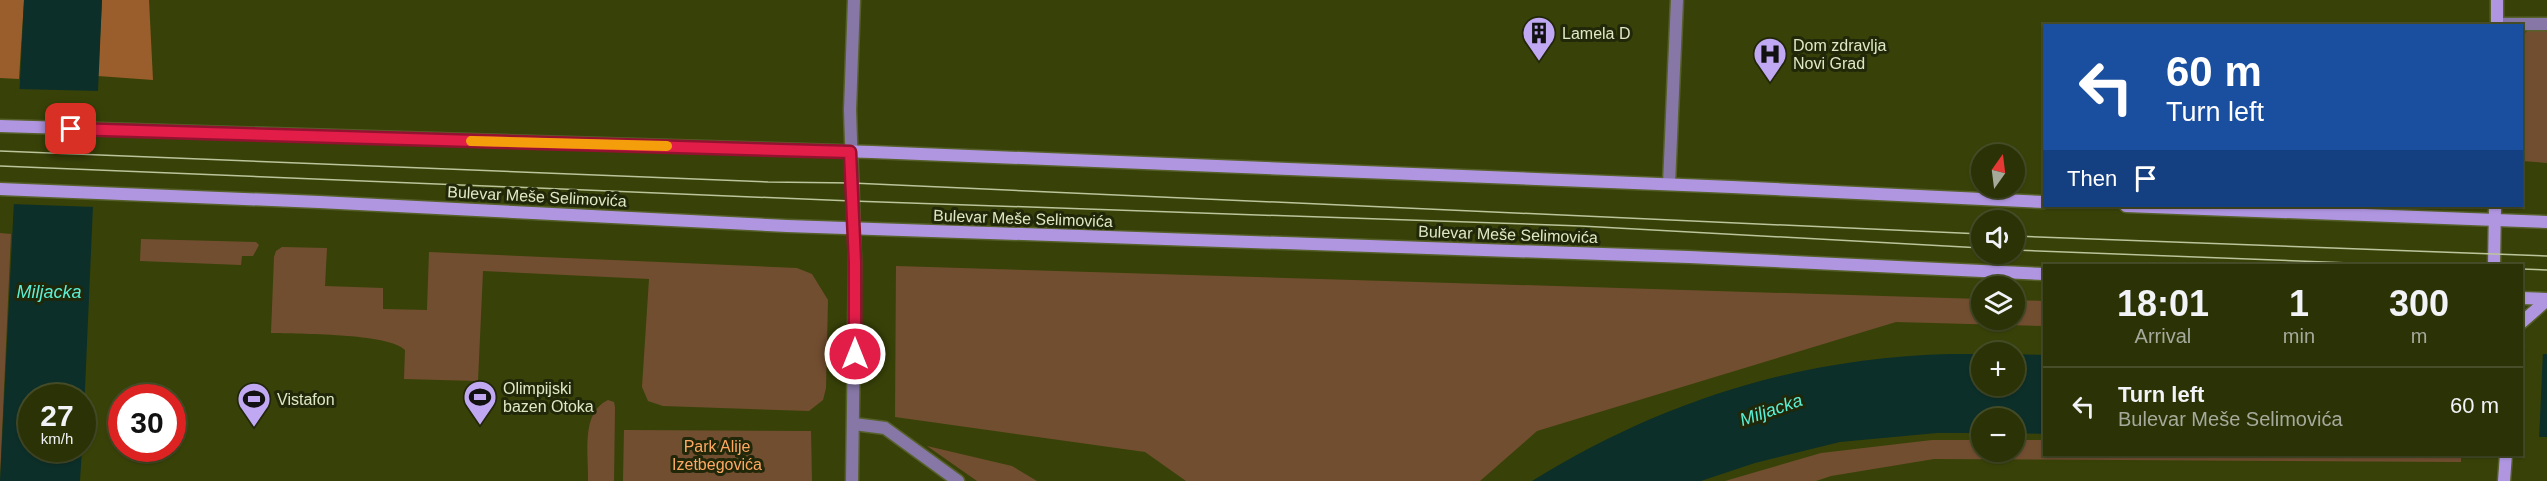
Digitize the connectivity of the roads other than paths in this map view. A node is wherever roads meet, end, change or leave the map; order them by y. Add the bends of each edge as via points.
1 (854, 0) edge
2 (1677, 0) edge
3 (2497, 0) edge
4 (2497, 24) edge
5 (2523, 24) edge
6 (2547, 24) edge
7 (0, 126) edge
8 (850, 152) junction
9 (1669, 184) junction
10 (0, 189) edge
11 (2043, 202) edge
12 (2152, 207) edge
13 (2495, 207) edge
14 (2495, 220) junction
15 (2547, 222) edge
16 (854, 228) junction
17 (2494, 264) edge
18 (2043, 274) edge
19 (2523, 298) edge
20 (2547, 300) edge
21 (2523, 321) edge
22 (854, 424) junction
23 (2505, 461) edge
24 (852, 481) edge
25 (958, 481) edge
26 (2504, 481) edge

1 - 8 street
2 - 9 street
3 - 4 main road
5 - 6 street
7 - 8 main road
8 - 9 main road
8 - 16 street
9 - 11 main road
10 - 16 main road, Bulevar Meše Selimovića
12 - 14 main road
13 - 14 main road
14 - 15 main road
14 - 17 main road
16 - 18 main road, Bulevar Meše Selimovića via 1689,257
16 - 22 street
19 - 20 main road
20 - 21 main road
22 - 24 street
22 - 25 street via 885,428
23 - 26 main road

